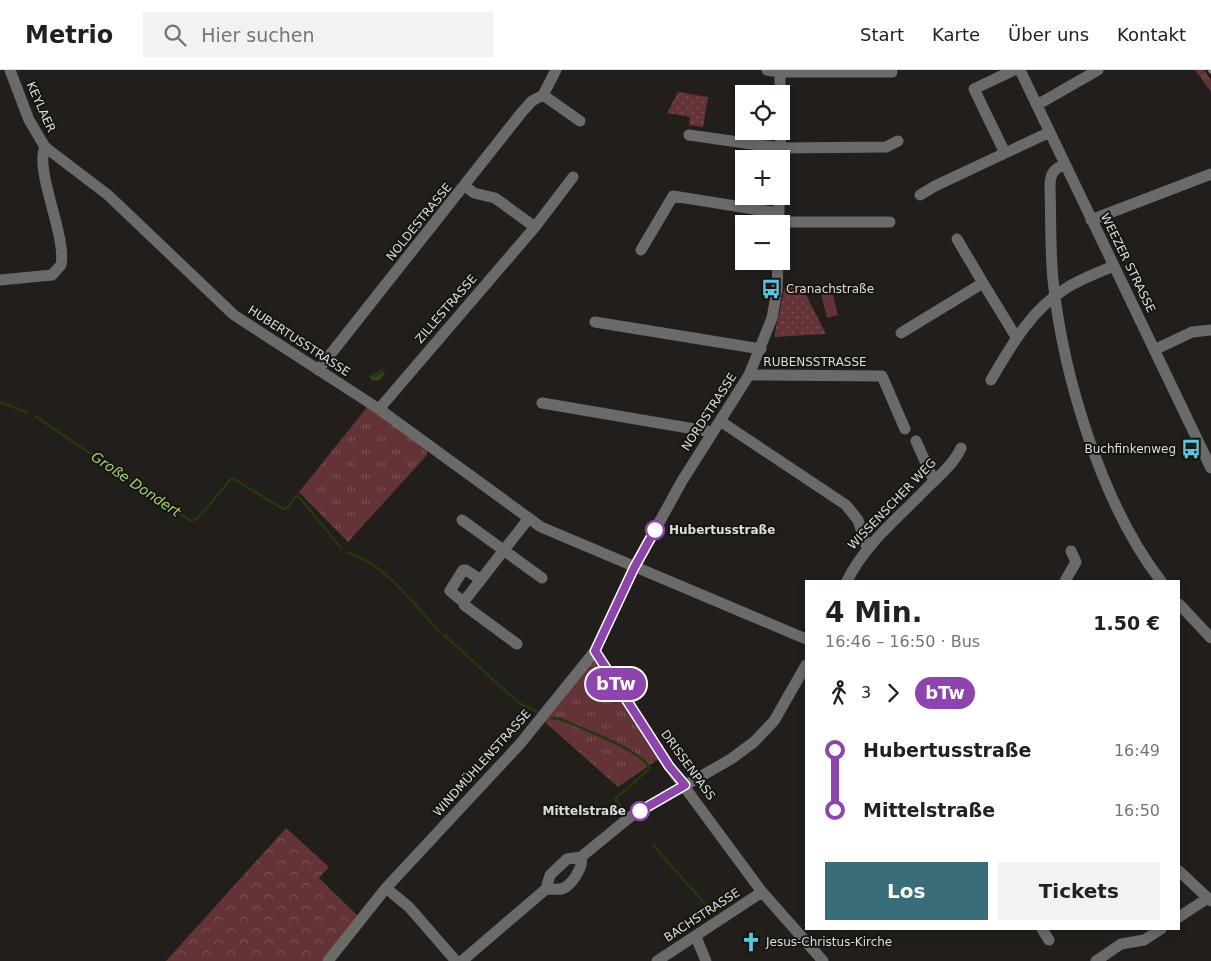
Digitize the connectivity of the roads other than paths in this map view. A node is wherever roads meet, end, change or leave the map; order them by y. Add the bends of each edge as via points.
1 (556, 70) edge
2 (766, 70) edge
3 (1014, 70) edge
4 (1020, 70) edge
5 (1098, 70) edge
6 (780, 71) edge
7 (892, 72) dead end
8 (11, 74) edge
9 (780, 85) edge
10 (543, 95) junction
11 (1037, 104) junction
12 (580, 121) dead end
13 (1050, 132) junction
14 (689, 135) dead end
15 (898, 140) dead end
16 (45, 147) junction
17 (766, 150) edge
18 (790, 152) edge
19 (1005, 153) junction
20 (61, 161) junction
21 (1065, 164) junction
22 (1211, 174) edge
23 (46, 175) junction
24 (572, 177) dead end
25 (465, 186) junction
26 (920, 195) dead end
27 (757, 215) edge
28 (790, 220) edge
29 (1091, 220) junction
30 (890, 222) dead end
31 (535, 227) junction
32 (957, 239) dead end
33 (641, 250) dead end
34 (1114, 266) junction
35 (778, 270) edge
36 (0, 280) edge
37 (983, 284) junction
38 (1055, 297) junction
39 (595, 322) dead end
40 (1211, 330) edge
41 (901, 332) dead end
42 (1016, 337) junction
43 (761, 349) junction
44 (1154, 350) junction
45 (318, 370) junction
46 (749, 376) junction
47 (991, 380) dead end
48 (542, 403) dead end
49 (379, 409) junction
50 (720, 421) junction
51 (906, 429) dead end
52 (712, 432) junction
53 (916, 442) dead end
54 (961, 448) dead end
55 (1211, 468) edge
56 (934, 481) junction
57 (529, 518) junction
58 (462, 520) dead end
59 (867, 548) junction
60 (504, 549) junction
61 (1071, 551) dead end
62 (634, 568) junction
63 (542, 578) dead end
64 (481, 580) junction
65 (848, 580) edge
66 (1066, 580) edge
67 (1160, 580) edge
68 (463, 601) junction
69 (1180, 605) edge
70 (1211, 638) edge
71 (805, 639) edge
72 (517, 644) dead end
73 (595, 651) junction
74 (805, 667) edge
75 (685, 785) junction
76 (582, 857) junction
77 (1180, 872) edge
78 (386, 888) junction
79 (546, 889) junction
80 (762, 892) junction
81 (1209, 899) edge
82 (1180, 916) edge
83 (1043, 930) edge
84 (1159, 930) edge
85 (696, 937) junction
86 (1049, 940) dead end
87 (328, 961) edge
88 (456, 961) edge
89 (462, 961) edge
90 (657, 961) edge
91 (706, 961) edge
92 (823, 961) edge
93 (1096, 961) edge

1 - 10 street, NOLDESTRASSE
2 - 6 street
3 - 19 street via 974,89
4 - 11 street, WEEZER STRASSE
5 - 11 street
6 - 7 street
6 - 9 street
8 - 16 street, KEYLAER via 29,120
10 - 12 street
10 - 25 street, NOLDESTRASSE via 522,112
11 - 13 street, WEEZER STRASSE
13 - 19 street
13 - 21 street, WEEZER STRASSE
14 - 17 street
15 - 18 street via 886,147
16 - 20 street, HUBERTUSSTRASSE
16 - 23 street via 42,153
19 - 26 street
20 - 23 street
20 - 45 street, HUBERTUSSTRASSE via 108,194 234,315
21 - 29 street, WEEZER STRASSE
21 - 38 street via 1050,176
22 - 29 street
23 - 36 street via 62,246 62,265 52,275
24 - 31 street, ZILLESTRASSE
25 - 31 street via 474,193 495,198
25 - 45 street, NOLDESTRASSE
27 - 33 street via 673,196
28 - 30 street
29 - 34 street, WEEZER STRASSE
31 - 49 street, ZILLESTRASSE
32 - 37 street
34 - 38 street
34 - 44 street, WEEZER STRASSE
35 - 43 street, NORDSTRASSE via 772,318
37 - 41 street
37 - 42 street
38 - 42 street
38 - 67 street via 1079,406 1102,471 1134,542
39 - 43 street
40 - 44 street via 1192,332
42 - 47 street
43 - 46 street, NORDSTRASSE
44 - 55 street, WEEZER STRASSE
45 - 49 street, HUBERTUSSTRASSE
46 - 50 street, NORDSTRASSE
46 - 51 street, RUBENSSTRASSE via 882,376
48 - 52 street
49 - 57 street, HUBERTUSSTRASSE
50 - 52 street, NORDSTRASSE
50 - 59 street via 846,505 858,520
52 - 62 street, NORDSTRASSE
53 - 56 street
54 - 56 street, WISSENSCHER WEG
56 - 59 street, WISSENSCHER WEG
57 - 60 street
57 - 62 street, HUBERTUSSTRASSE via 541,527
58 - 60 street
59 - 65 street, WISSENSCHER WEG
60 - 63 street
60 - 64 street
61 - 66 street via 1076,562
62 - 71 street, HUBERTUSSTRASSE
62 - 73 street, WINDMÜHLENSTRASSE
64 - 68 street
64 - 68 street via 463,570 450,589
68 - 72 street via 464,605
69 - 70 street
73 - 75 street, DRISSENPASS via 669,766
73 - 78 street, WINDMÜHLENSTRASSE via 520,744
74 - 75 street via 774,720 754,742
75 - 76 street via 630,817
75 - 80 street, DRISSENPASS
76 - 79 street via 568,858 550,875
76 - 79 street via 581,868 567,886
77 - 81 street
78 - 87 street, WINDMÜHLENSTRASSE
78 - 88 street via 410,907
79 - 89 street
80 - 85 street, BACHSTRASSE
80 - 92 street, DRISSENPASS
81 - 82 street
83 - 86 street
84 - 93 street via 1144,940 1121,944
85 - 90 street, BACHSTRASSE
85 - 91 street

